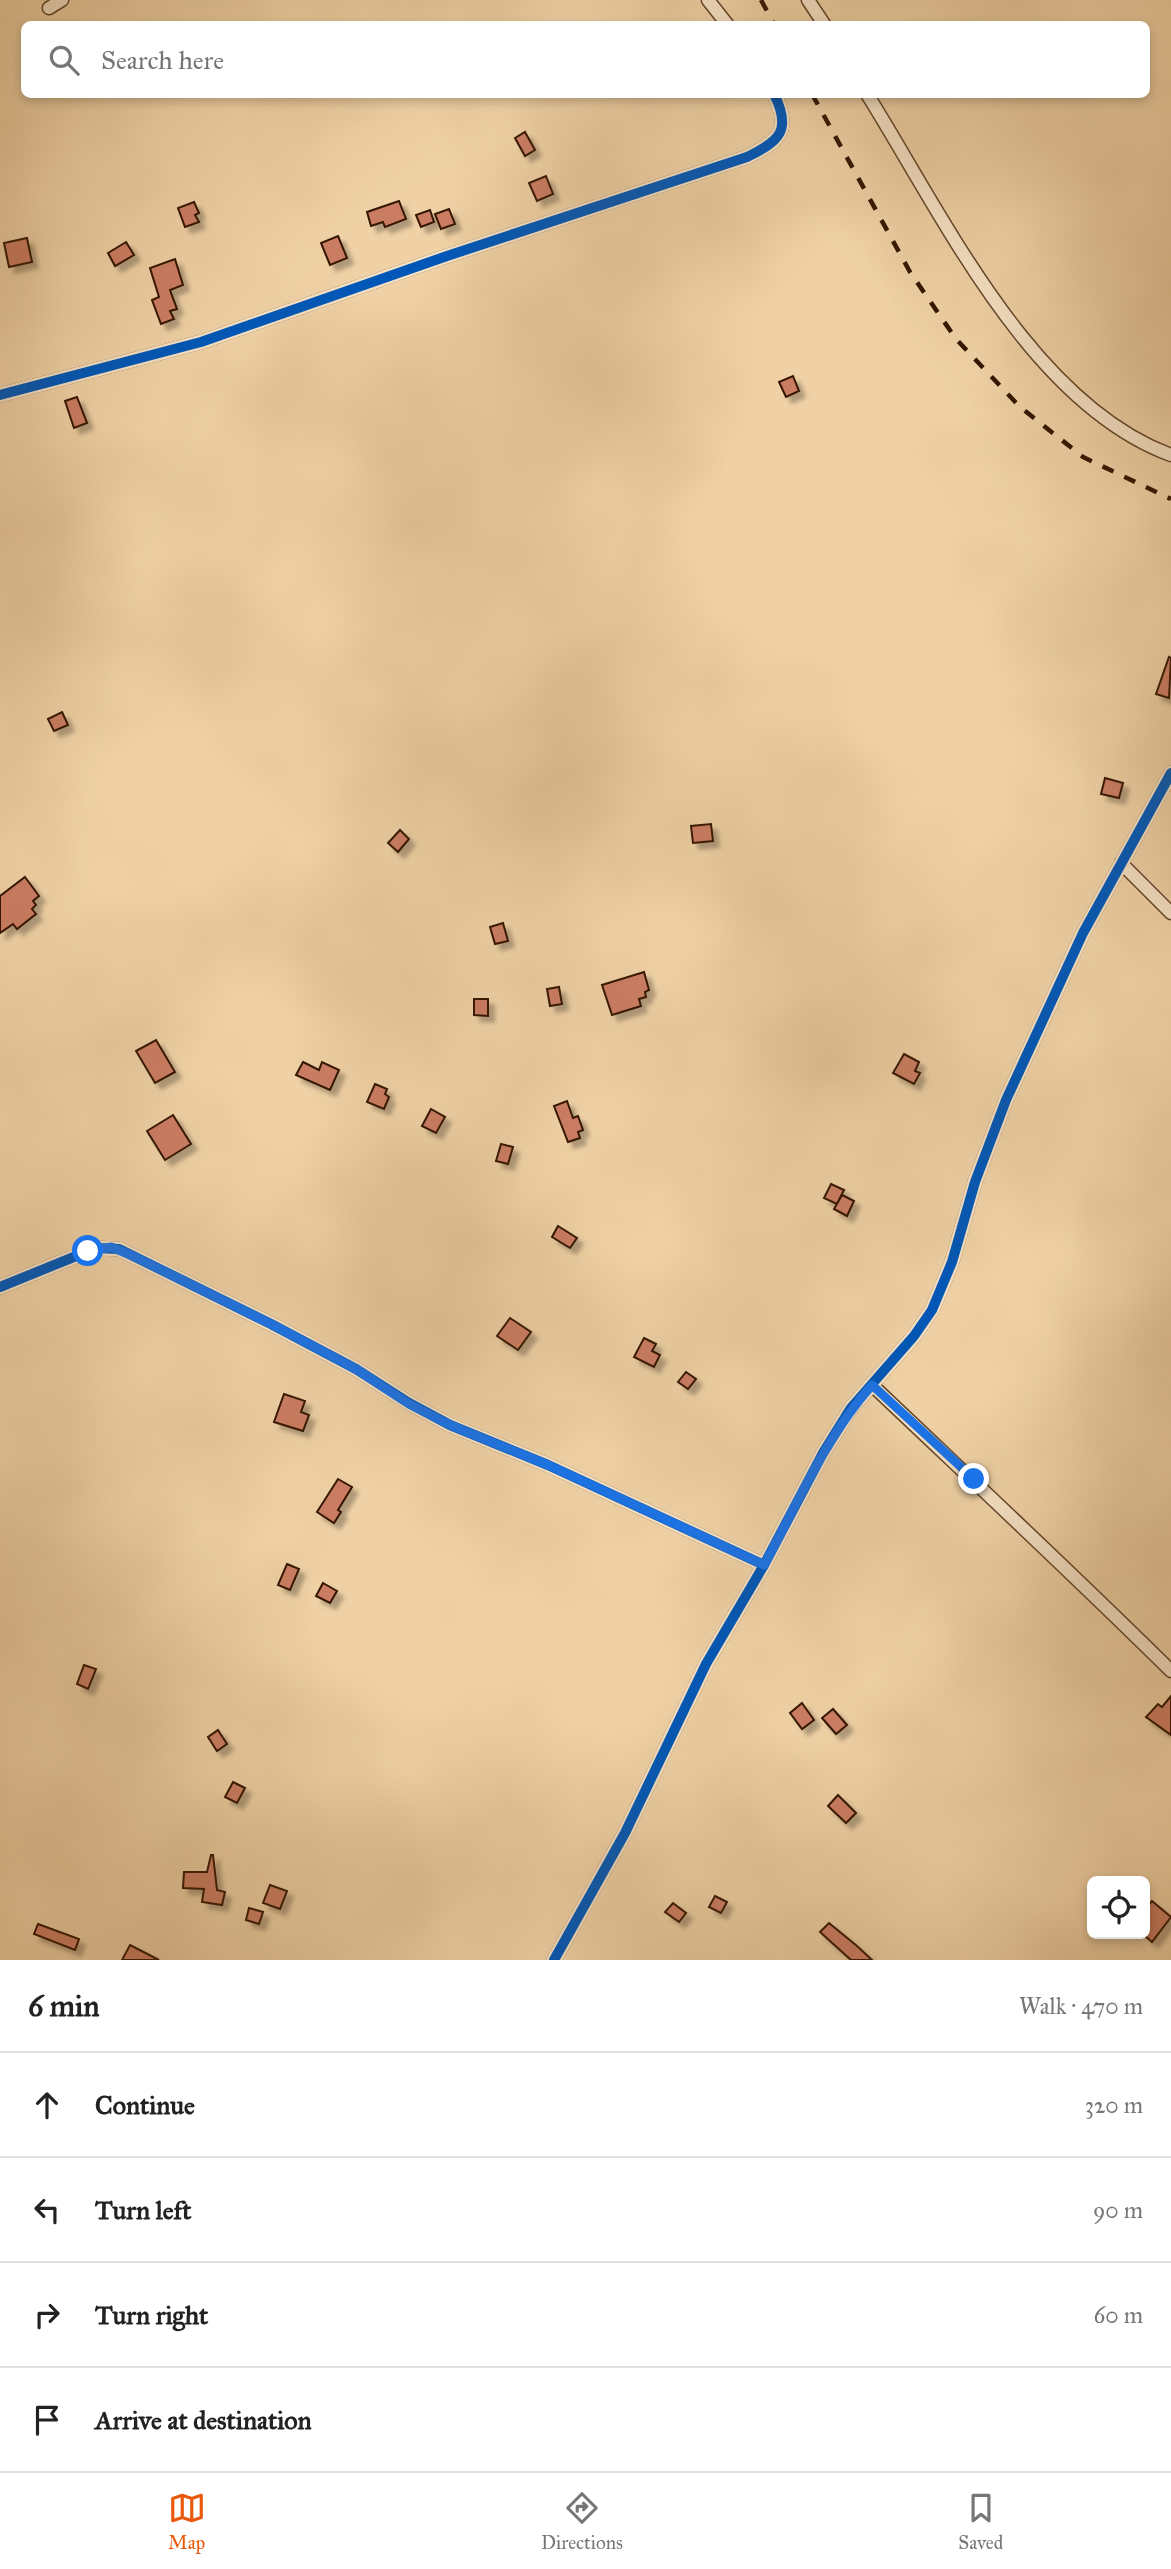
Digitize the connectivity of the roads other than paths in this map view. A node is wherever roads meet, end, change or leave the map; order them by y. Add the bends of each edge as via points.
1 (62, 0) edge
2 (708, 0) edge
3 (808, 0) edge
4 (49, 8) dead end
5 (725, 21) edge
6 (822, 21) edge
7 (776, 98) edge
8 (869, 98) edge
9 (0, 395) edge
10 (1171, 455) edge
11 (1171, 774) edge
12 (1121, 863) junction
13 (1171, 913) edge
14 (0, 1287) edge
15 (872, 1385) junction
16 (764, 1565) junction
17 (1171, 1671) edge
18 (554, 1960) edge

1 - 4 street
2 - 5 street
3 - 6 street
7 - 9 street via 783,118 779,138 747,157 201,342
8 - 10 street via 990,293 1031,346 1103,419
11 - 12 street
12 - 13 street
12 - 15 street via 1083,933 1006,1100 932,1310
14 - 16 street via 96,1248 119,1249 356,1369 450,1425
15 - 16 street via 851,1408 823,1453
15 - 17 street
16 - 18 street via 706,1664 625,1833

